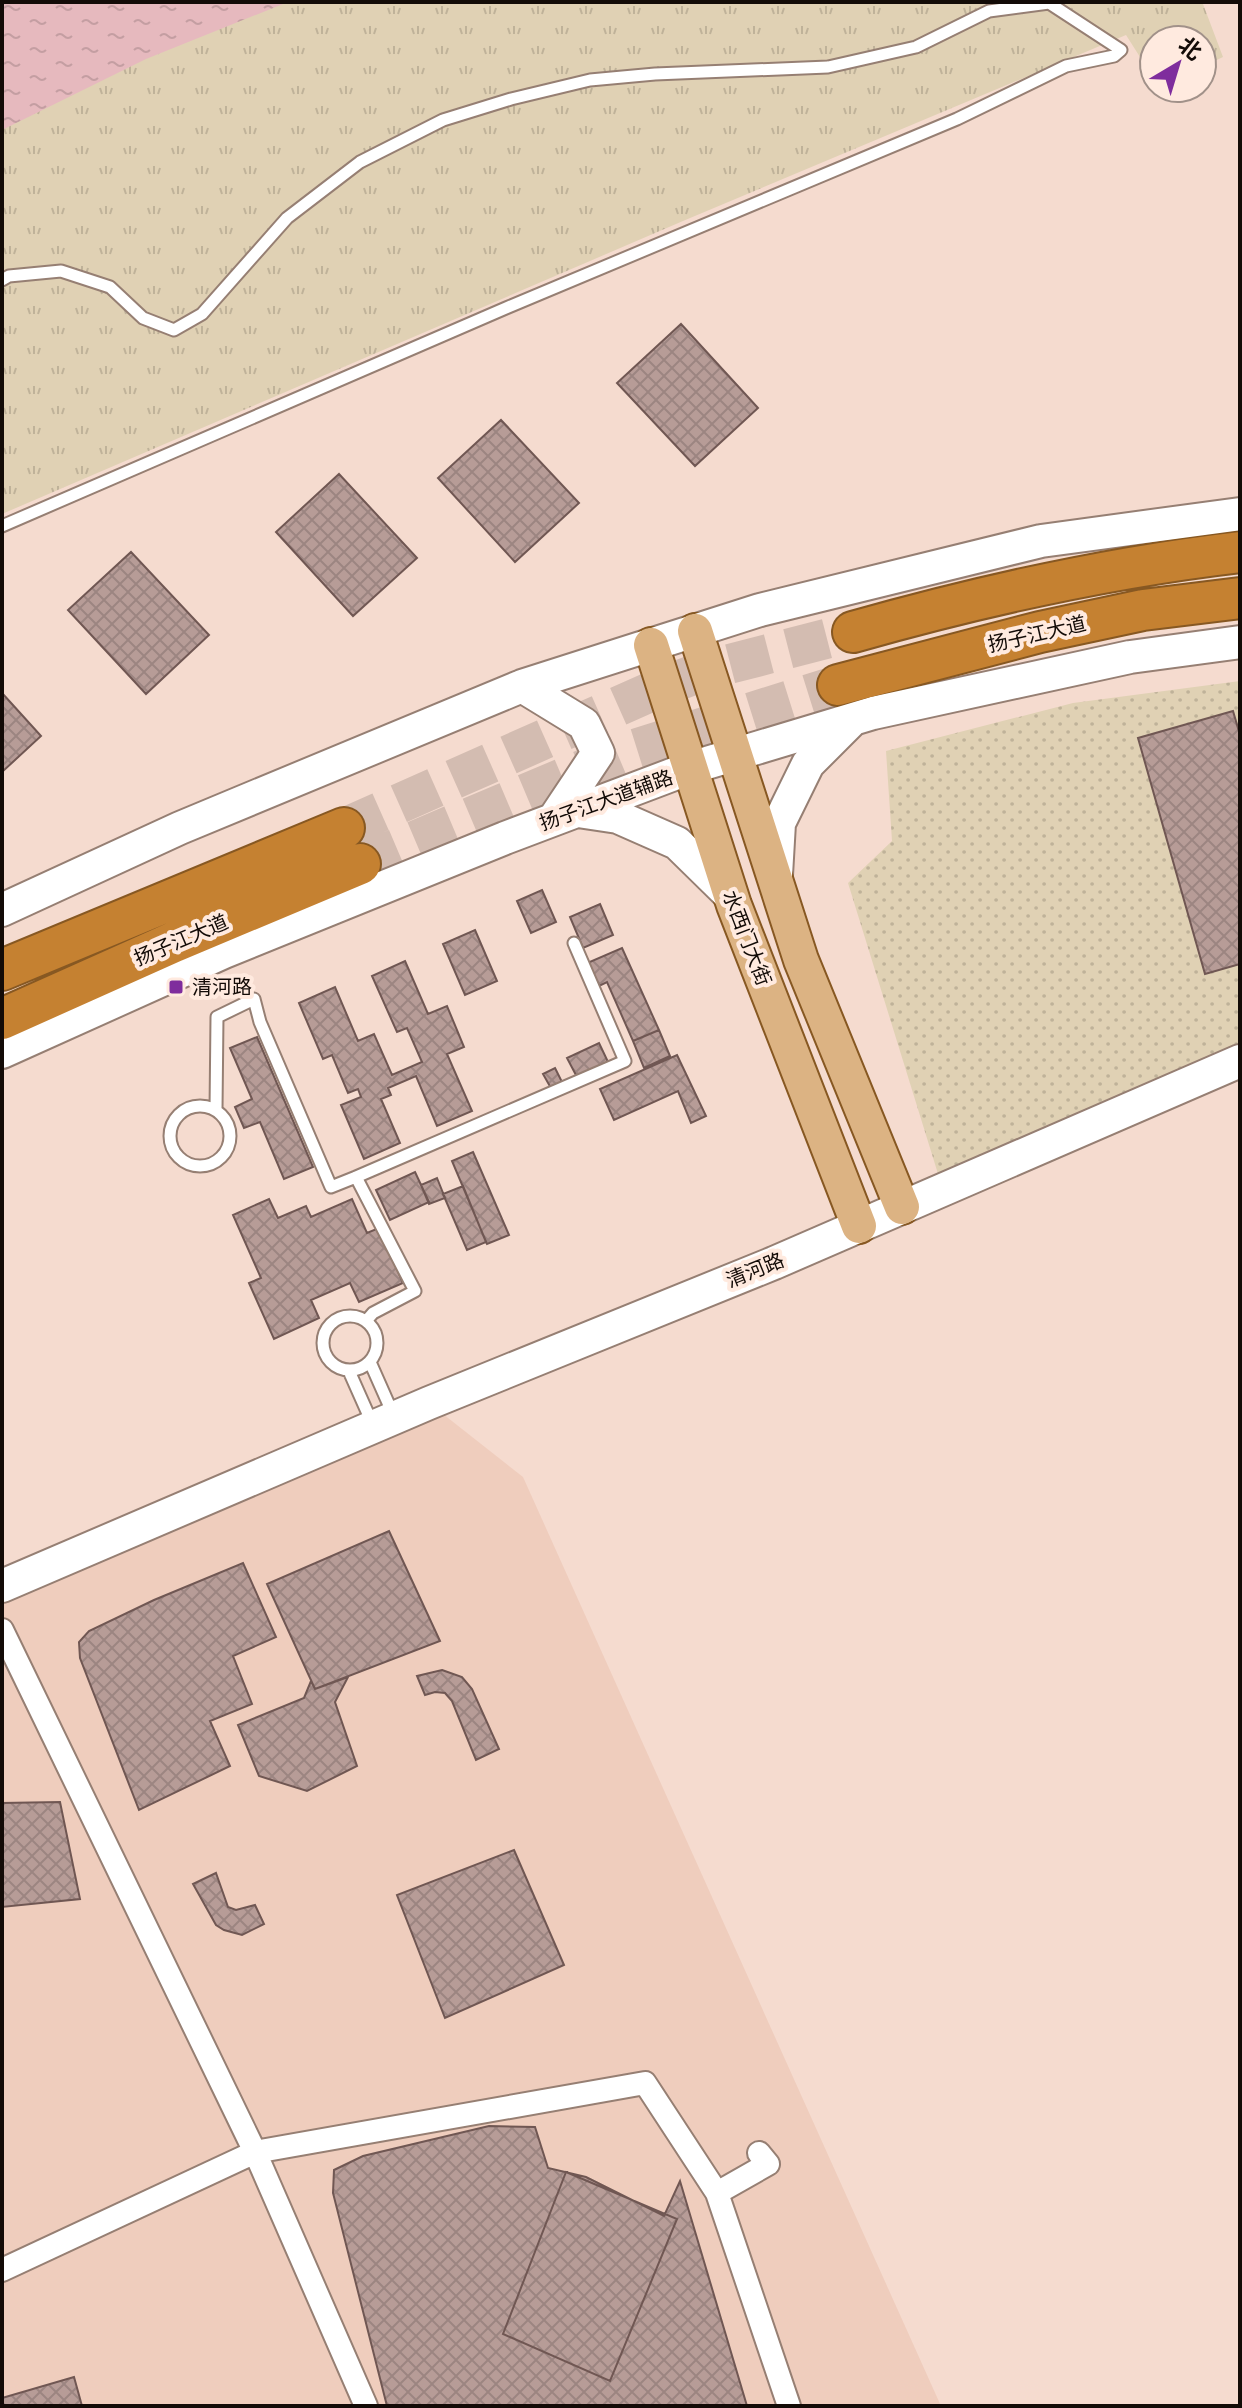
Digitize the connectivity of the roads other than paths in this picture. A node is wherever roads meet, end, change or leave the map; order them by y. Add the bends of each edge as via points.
1 (2, 280) edge
2 (1240, 514) edge
3 (2, 526) edge
4 (1240, 552) edge
5 (1240, 598) edge
6 (695, 631) junction
7 (853, 632) tunnel mouth
8 (1240, 642) edge
9 (651, 645) junction
10 (522, 686) junction
11 (845, 702) junction
12 (734, 755) junction
13 (690, 768) junction
14 (566, 815) junction
15 (344, 828) tunnel mouth
16 (360, 864) tunnel mouth
17 (775, 882) junction
18 (730, 895) junction
19 (2, 910) edge
20 (574, 943) dead end
21 (2, 970) edge
22 (2, 1019) edge
23 (2, 1052) edge
24 (1240, 1061) edge
25 (216, 1110) junction
26 (356, 1177) junction
27 (902, 1207) junction
28 (859, 1226) junction
29 (366, 1321) junction
30 (370, 1362) junction
31 (349, 1371) junction
32 (384, 1422) junction
33 (2, 1586) edge
34 (2, 1630) edge
35 (255, 2152) junction
36 (759, 2153) dead end
37 (717, 2193) junction
38 (2, 2270) edge
39 (366, 2406) edge
40 (789, 2406) edge

1 - 3 lane via 61,271 110,287 143,318 174,330 202,314 287,218 360,162 443,120 511,99 590,80 828,67 916,47 989,11 1049,3 1121,50 1066,66 957,119
2 - 6 main road via 1041,541
4 - 7 highway via 1075,579 936,608
5 - 11 highway, 扬子江大道 via 1070,626
6 - 9 main road
6 - 12 main road
8 - 11 main road, 扬子江大道辅路
9 - 10 main road
9 - 13 main road, 水西门大街
10 - 14 main road via 584,724 598,753
10 - 19 main road via 180,828
11 - 12 main road, 扬子江大道辅路
11 - 17 main road via 779,823
12 - 13 main road, 扬子江大道辅路
12 - 17 main road
13 - 14 main road, 扬子江大道辅路
13 - 18 main road, 水西门大街
14 - 18 main road via 618,817 677,843
14 - 23 main road, 扬子江大道辅路 via 224,952
15 - 21 highway, 扬子江大道
16 - 22 highway, 扬子江大道
17 - 27 main road via 801,960
18 - 28 main road, 水西门大街
20 - 26 lane via 625,1061
24 - 27 main road, 清河路
25 - 25 lane via 188,1108 174,1120 171,1148 184,1163 205,1166 223,1156 228,1127
25 - 26 lane via 217,1017 254,999 331,1187
26 - 29 lane via 415,1291
27 - 28 main road, 清河路
28 - 32 main road, 清河路
29 - 30 lane via 376,1336
29 - 31 lane via 339,1318 323,1339 332,1364
30 - 31 lane
30 - 32 lane
31 - 32 lane
32 - 33 main road, 清河路
34 - 35 street
35 - 37 street via 645,2083
35 - 38 street
35 - 39 street
36 - 37 street via 768,2164
37 - 40 street

